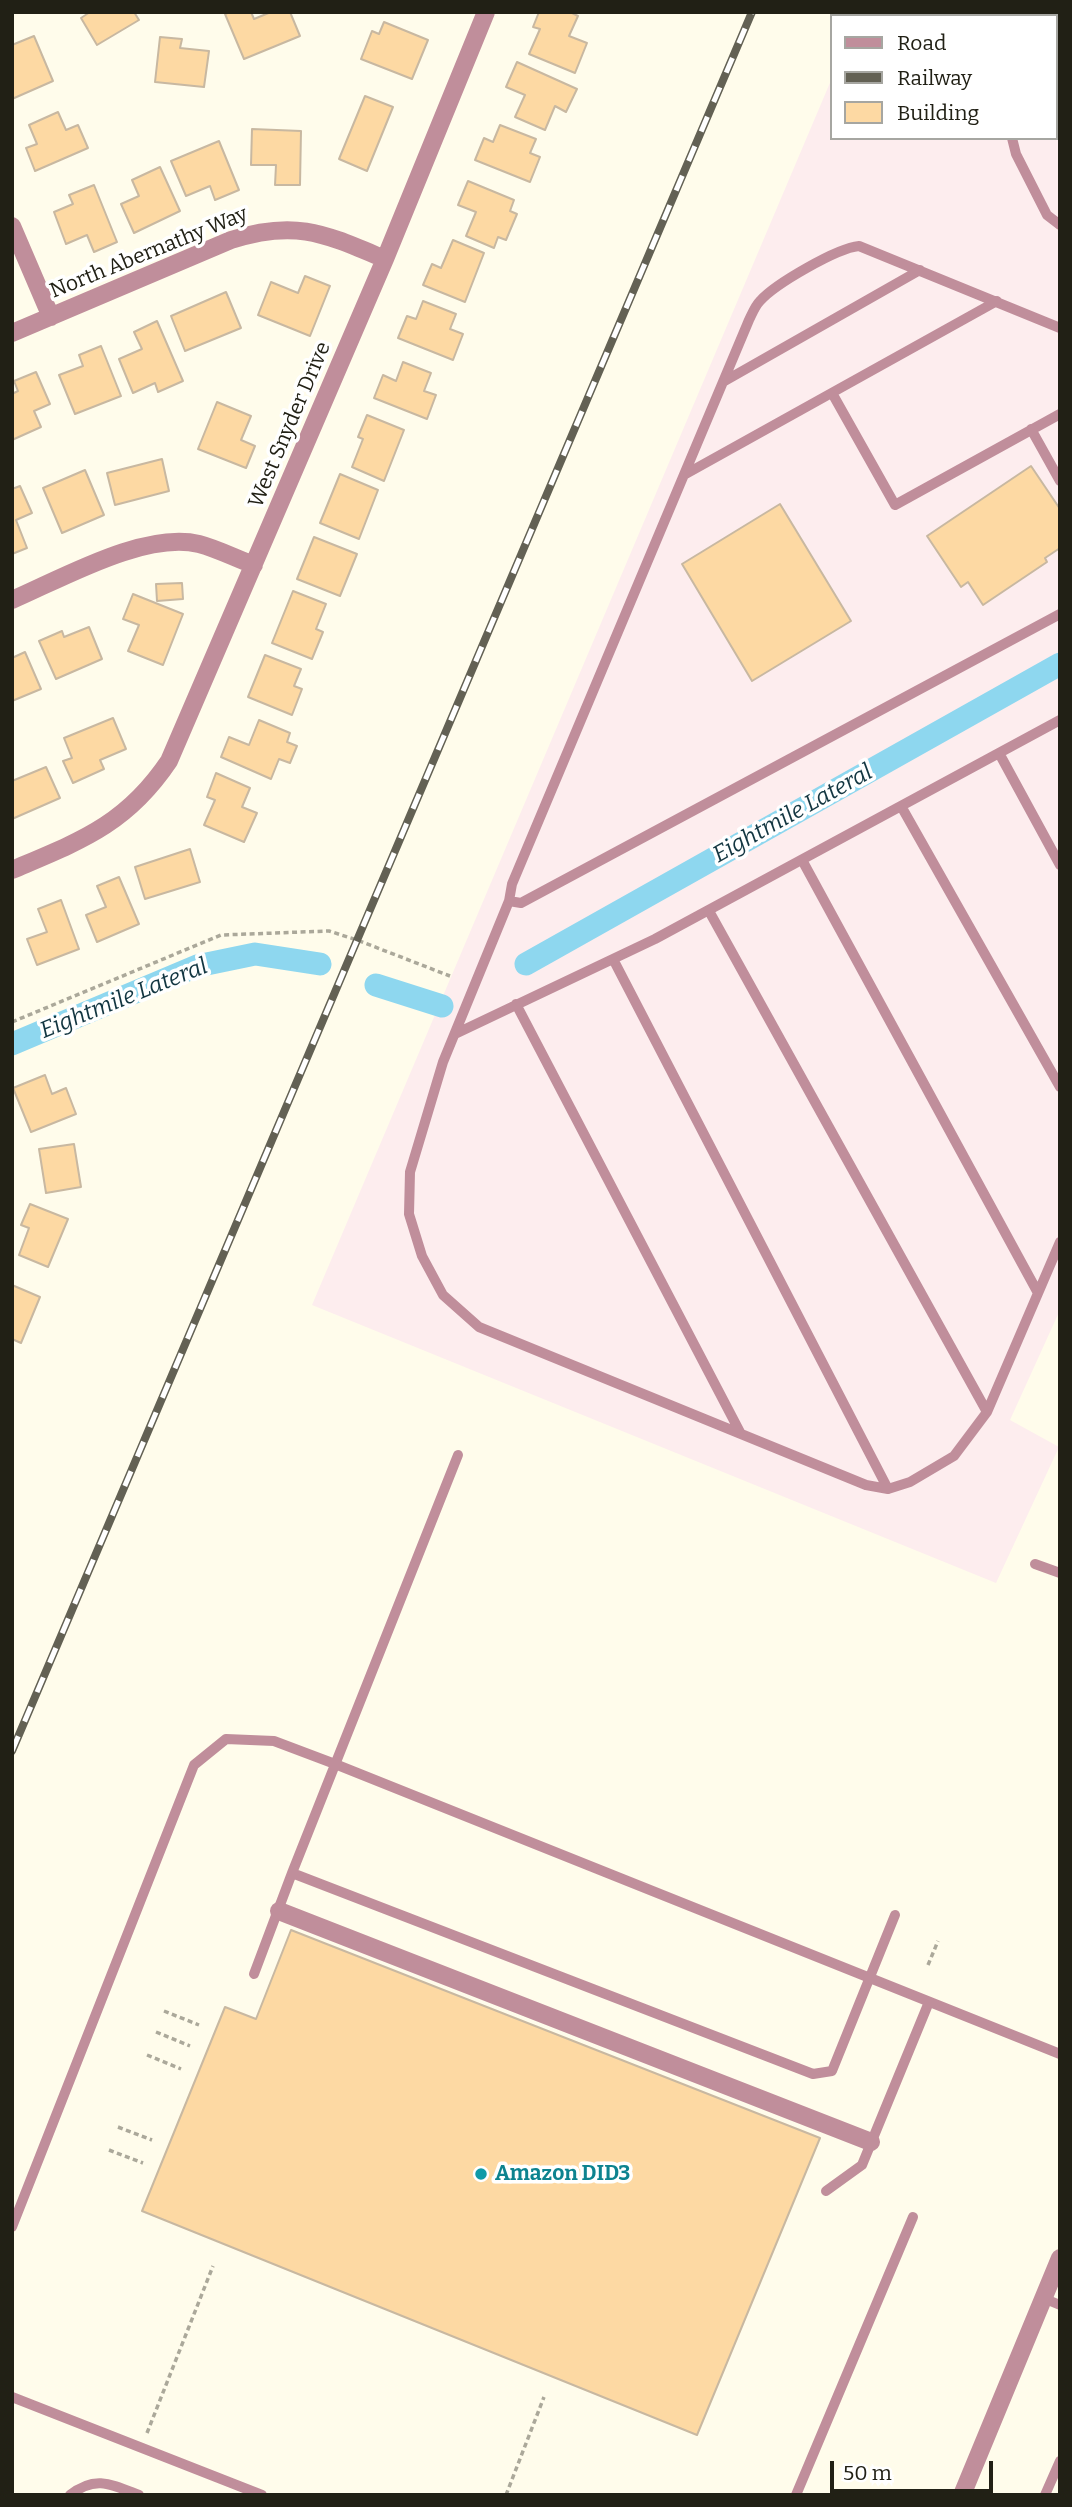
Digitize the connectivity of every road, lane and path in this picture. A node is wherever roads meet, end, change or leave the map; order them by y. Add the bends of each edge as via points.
1 (486, 12) edge
2 (1013, 140) edge
3 (1060, 225) edge
4 (12, 226) edge
5 (385, 259) junction
6 (920, 270) junction
7 (996, 301) junction
8 (51, 317) junction
9 (1060, 328) edge
10 (12, 333) edge
11 (723, 382) junction
12 (832, 393) junction
13 (1060, 414) edge
14 (1031, 429) junction
15 (684, 475) junction
16 (1060, 481) edge
17 (254, 565) junction
18 (12, 600) edge
19 (1060, 614) edge
20 (1060, 720) edge
21 (999, 753) junction
22 (901, 806) junction
23 (802, 860) junction
24 (1060, 865) edge
25 (12, 870) edge
26 (509, 901) junction
27 (709, 911) junction
28 (613, 959) junction
29 (450, 976) dead end
30 (516, 1004) junction
31 (12, 1022) edge
32 (455, 1034) junction
33 (1060, 1087) edge
34 (1060, 1242) edge
35 (1038, 1293) junction
36 (987, 1412) junction
37 (741, 1434) junction
38 (458, 1455) dead end
39 (888, 1489) junction
40 (1035, 1564) dead end
41 (1060, 1573) edge
42 (335, 1764) junction
43 (292, 1873) junction
44 (279, 1911) junction
45 (895, 1915) dead end
46 (939, 1941) dead end
47 (928, 1965) dead end
48 (254, 1974) dead end
49 (870, 1979) junction
50 (929, 2002) junction
51 (164, 2011) dead end
52 (199, 2025) dead end
53 (156, 2032) dead end
54 (190, 2046) dead end
55 (1060, 2054) edge
56 (147, 2055) dead end
57 (181, 2069) dead end
58 (118, 2127) dead end
59 (152, 2140) dead end
60 (871, 2142) junction
61 (109, 2150) dead end
62 (143, 2163) dead end
63 (826, 2192) dead end
64 (913, 2217) dead end
65 (12, 2227) edge
66 (1060, 2258) edge
67 (213, 2266) dead end
68 (1051, 2302) edge
69 (12, 2397) edge
70 (544, 2397) dead end
71 (141, 2448) junction
72 (1060, 2461) edge
73 (70, 2495) edge
74 (139, 2495) edge
75 (262, 2495) edge
76 (506, 2495) edge
77 (796, 2495) edge
78 (962, 2495) edge
79 (1045, 2495) edge

1 - 5 street, West Snyder Drive
2 - 3 lane via 1047,215
4 - 8 street
5 - 8 street, North Abernathy Way via 308,230 256,232
5 - 17 street, West Snyder Drive
6 - 7 lane
6 - 11 lane
6 - 11 lane via 859,246 847,247 787,280 760,301
7 - 9 lane
7 - 12 lane
8 - 10 street, North Abernathy Way
11 - 15 lane
12 - 14 lane via 895,505
12 - 15 lane
13 - 14 lane
14 - 16 lane
15 - 26 lane via 517,871
17 - 18 street via 200,544 149,544
17 - 25 street, West Snyder Drive via 169,761 139,800 99,831
19 - 26 lane via 521,904
20 - 21 lane
21 - 22 lane
21 - 24 lane
22 - 23 lane
22 - 33 lane
23 - 27 lane
23 - 35 lane
26 - 32 lane
27 - 28 lane
27 - 36 lane
28 - 30 lane
28 - 39 lane
29 - 31 path via 328,932 221,935
30 - 32 lane
30 - 37 lane
32 - 37 lane via 410,1172 409,1214 422,1256 443,1295 479,1327
34 - 35 lane
35 - 36 lane
36 - 39 lane via 954,1456 910,1482
37 - 39 lane via 866,1485
38 - 42 lane
40 - 41 lane
42 - 43 lane
42 - 49 lane
42 - 65 lane via 274,1741 226,1739 194,1765
43 - 44 lane
43 - 49 lane via 813,2074 832,2071
44 - 48 lane
44 - 60 street
45 - 49 lane
46 - 47 path
49 - 50 lane
50 - 55 lane
50 - 60 lane
51 - 52 path
53 - 54 path
56 - 57 path
58 - 59 path
60 - 63 lane via 862,2165
61 - 62 path
64 - 77 lane
66 - 68 street
67 - 71 path
68 - 78 street
69 - 71 lane
70 - 76 path
71 - 75 lane
72 - 79 lane
73 - 74 lane via 83,2485 109,2483

